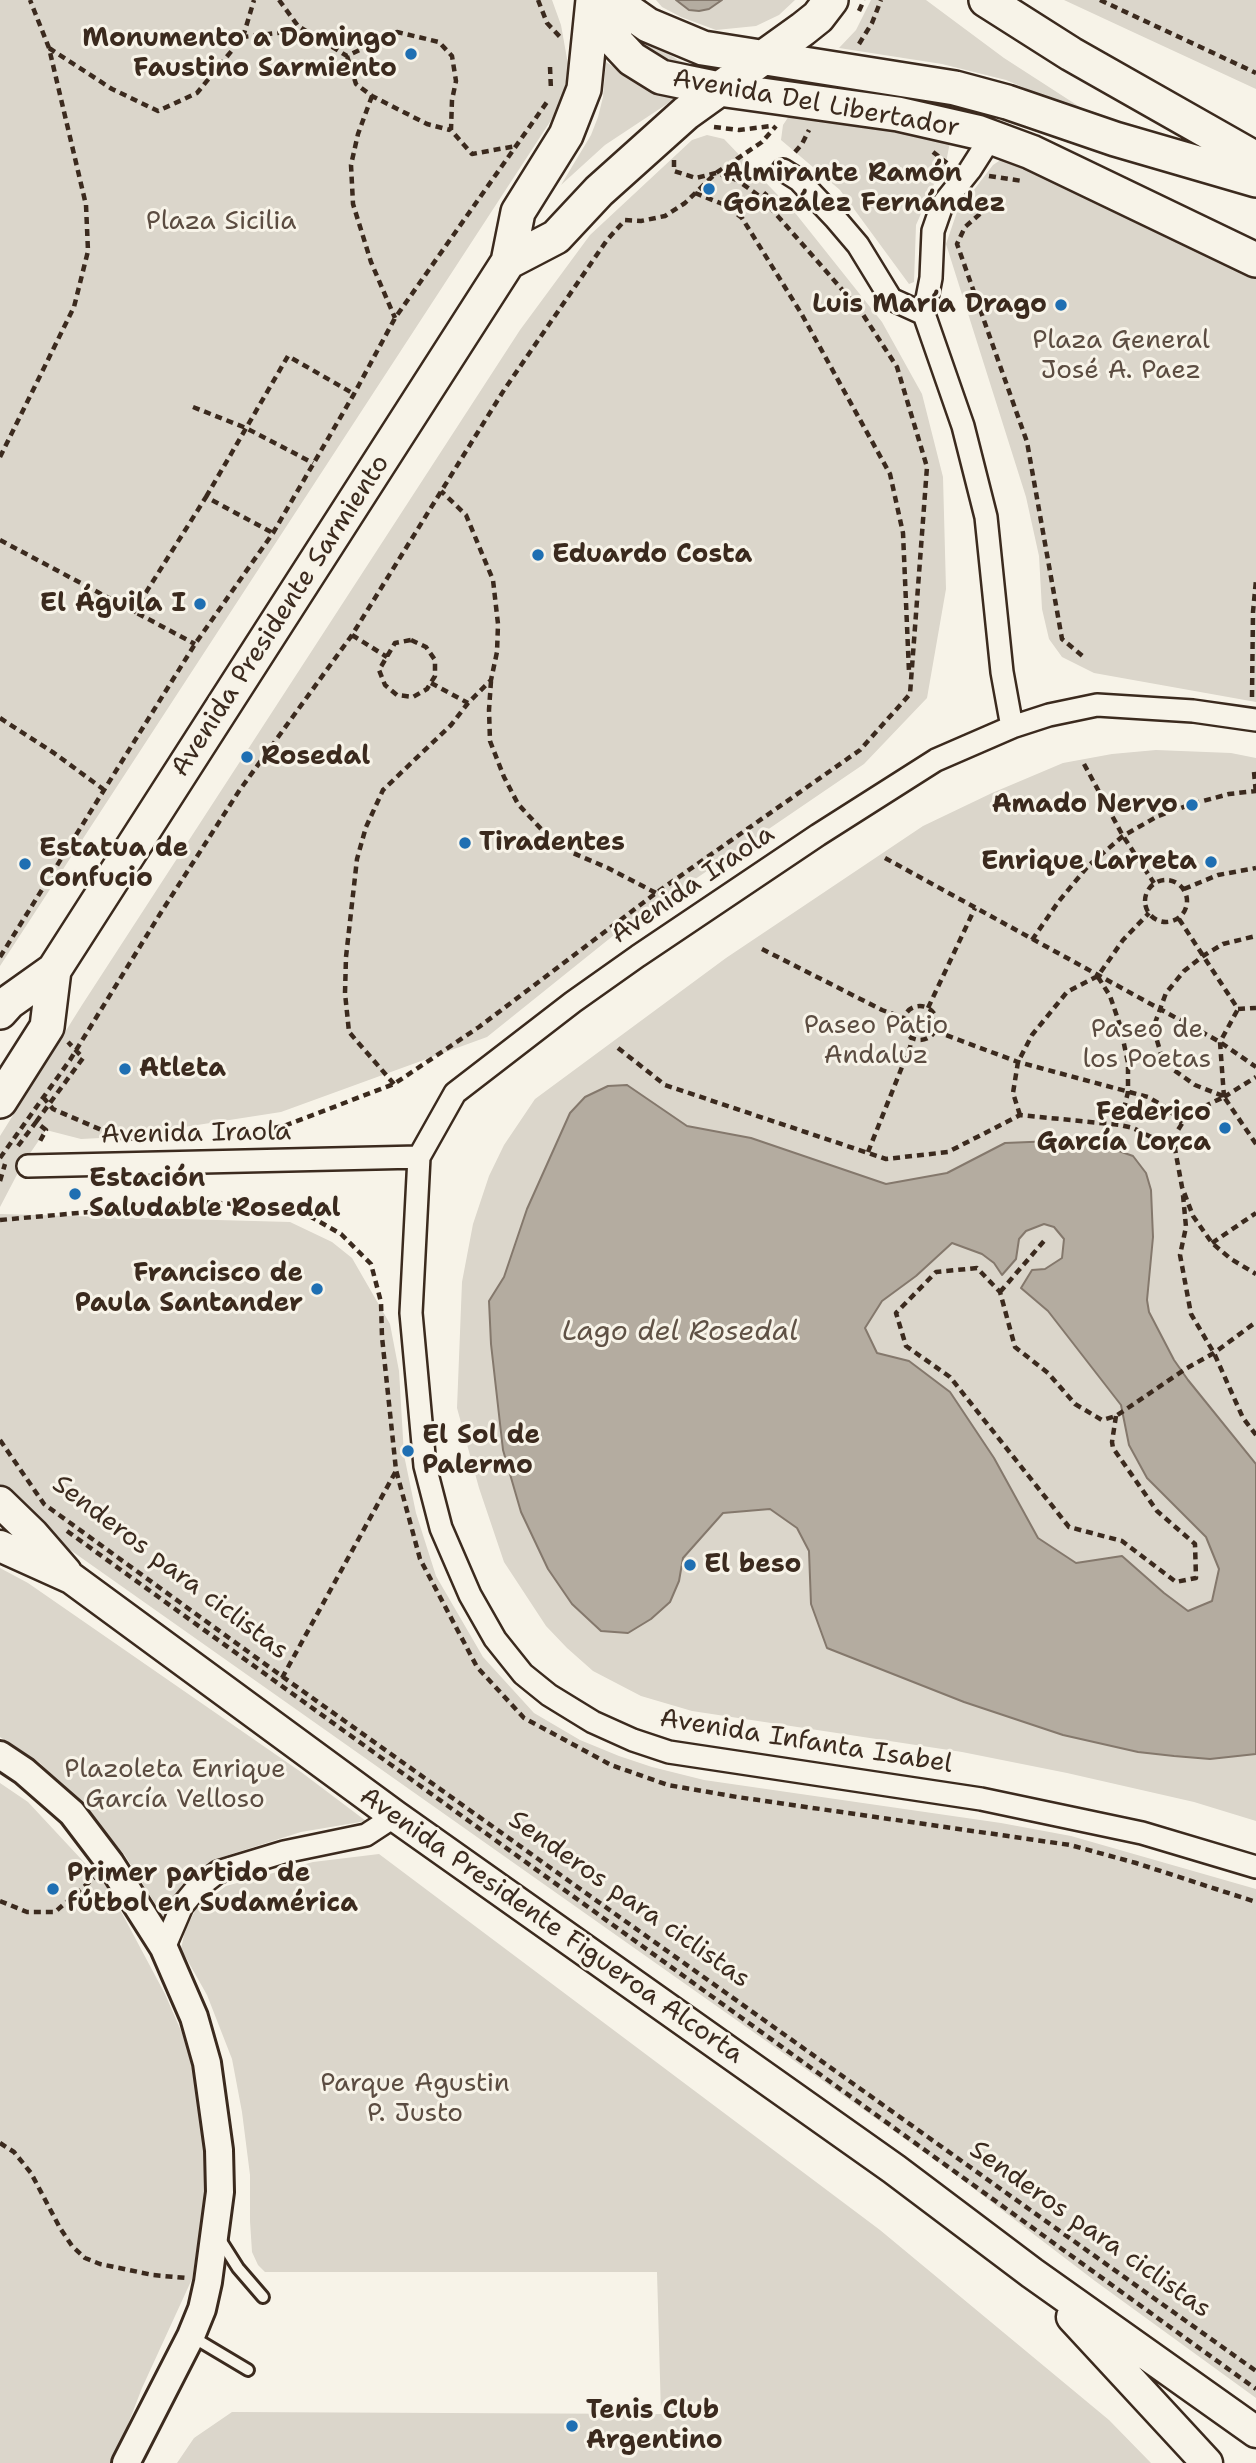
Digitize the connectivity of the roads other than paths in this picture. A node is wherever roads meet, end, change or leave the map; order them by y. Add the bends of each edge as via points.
1 (593, 0) edge
2 (600, 0) edge
3 (612, 0) edge
4 (831, 0) edge
5 (986, 0) edge
6 (762, 57) junction
7 (719, 89) junction
8 (991, 137) junction
9 (1256, 159) edge
10 (789, 161) road end
11 (1256, 180) edge
12 (1256, 260) edge
13 (508, 262) junction
14 (925, 314) junction
15 (1256, 720) edge
16 (1012, 727) junction
17 (54, 970) junction
18 (0, 1012) edge
19 (0, 1101) edge
20 (419, 1157) junction
21 (28, 1166) dead end
22 (0, 1502) edge
23 (0, 1546) edge
24 (71, 1578) junction
25 (0, 1755) edge
26 (395, 1816) junction
27 (1256, 1867) edge
28 (164, 1948) junction
29 (216, 2232) junction
30 (1032, 2273) junction
31 (263, 2297) dead end
32 (191, 2336) junction
33 (248, 2370) dead end
34 (1256, 2432) edge
35 (126, 2463) edge
36 (1207, 2463) edge

1 - 13 main road, Avenida Presidente Sarmiento via 584,89 566,135 518,212
2 - 7 main road, Avenida Del Libertador via 617,43 632,59 661,77
3 - 6 main road, Avenida Del Libertador via 675,38 703,48
4 - 6 main road, Avenida Presidente Sarmiento via 818,17
5 - 9 main road
6 - 7 main road, Avenida Presidente Sarmiento
6 - 11 main road, Avenida Del Libertador via 955,88
7 - 8 main road, Avenida Del Libertador via 898,114
7 - 13 main road, Avenida Presidente Sarmiento via 599,191 556,237
8 - 12 main road, Avenida Del Libertador
8 - 14 street via 942,205 933,232
10 - 14 street via 799,180 851,236 891,299
13 - 17 main road, Avenida Presidente Sarmiento
14 - 16 street via 963,426 986,517 1000,659
15 - 16 street, Avenida Iraola via 1097,705
16 - 20 street, Avenida Iraola via 916,772 584,995 455,1093
17 - 18 main road, Avenida Presidente Sarmiento
17 - 19 main road, Avenida Presidente Sarmiento via 47,1027
20 - 21 street, Avenida Iraola
20 - 27 street, Avenida Infanta Isabel via 411,1312 425,1466 441,1528 470,1595 495,1639 523,1674 593,1722 669,1752 981,1799 1142,1833
22 - 24 main road, Avenida Presidente Figueroa Alcorta
23 - 24 main road, Avenida Presidente Figueroa Alcorta
24 - 26 main road, Avenida Presidente Figueroa Alcorta
25 - 28 street via 72,1813
26 - 28 street via 366,1835 218,1872 182,1906
26 - 30 main road, Avenida Presidente Figueroa Alcorta via 894,2169
28 - 29 street via 194,2017 207,2063 219,2150
29 - 31 lane via 238,2269
29 - 32 street via 202,2309
30 - 34 main road, Avenida Presidente Figueroa Alcorta
30 - 36 main road, Avenida Presidente Figueroa Alcorta
32 - 33 lane
32 - 35 street

